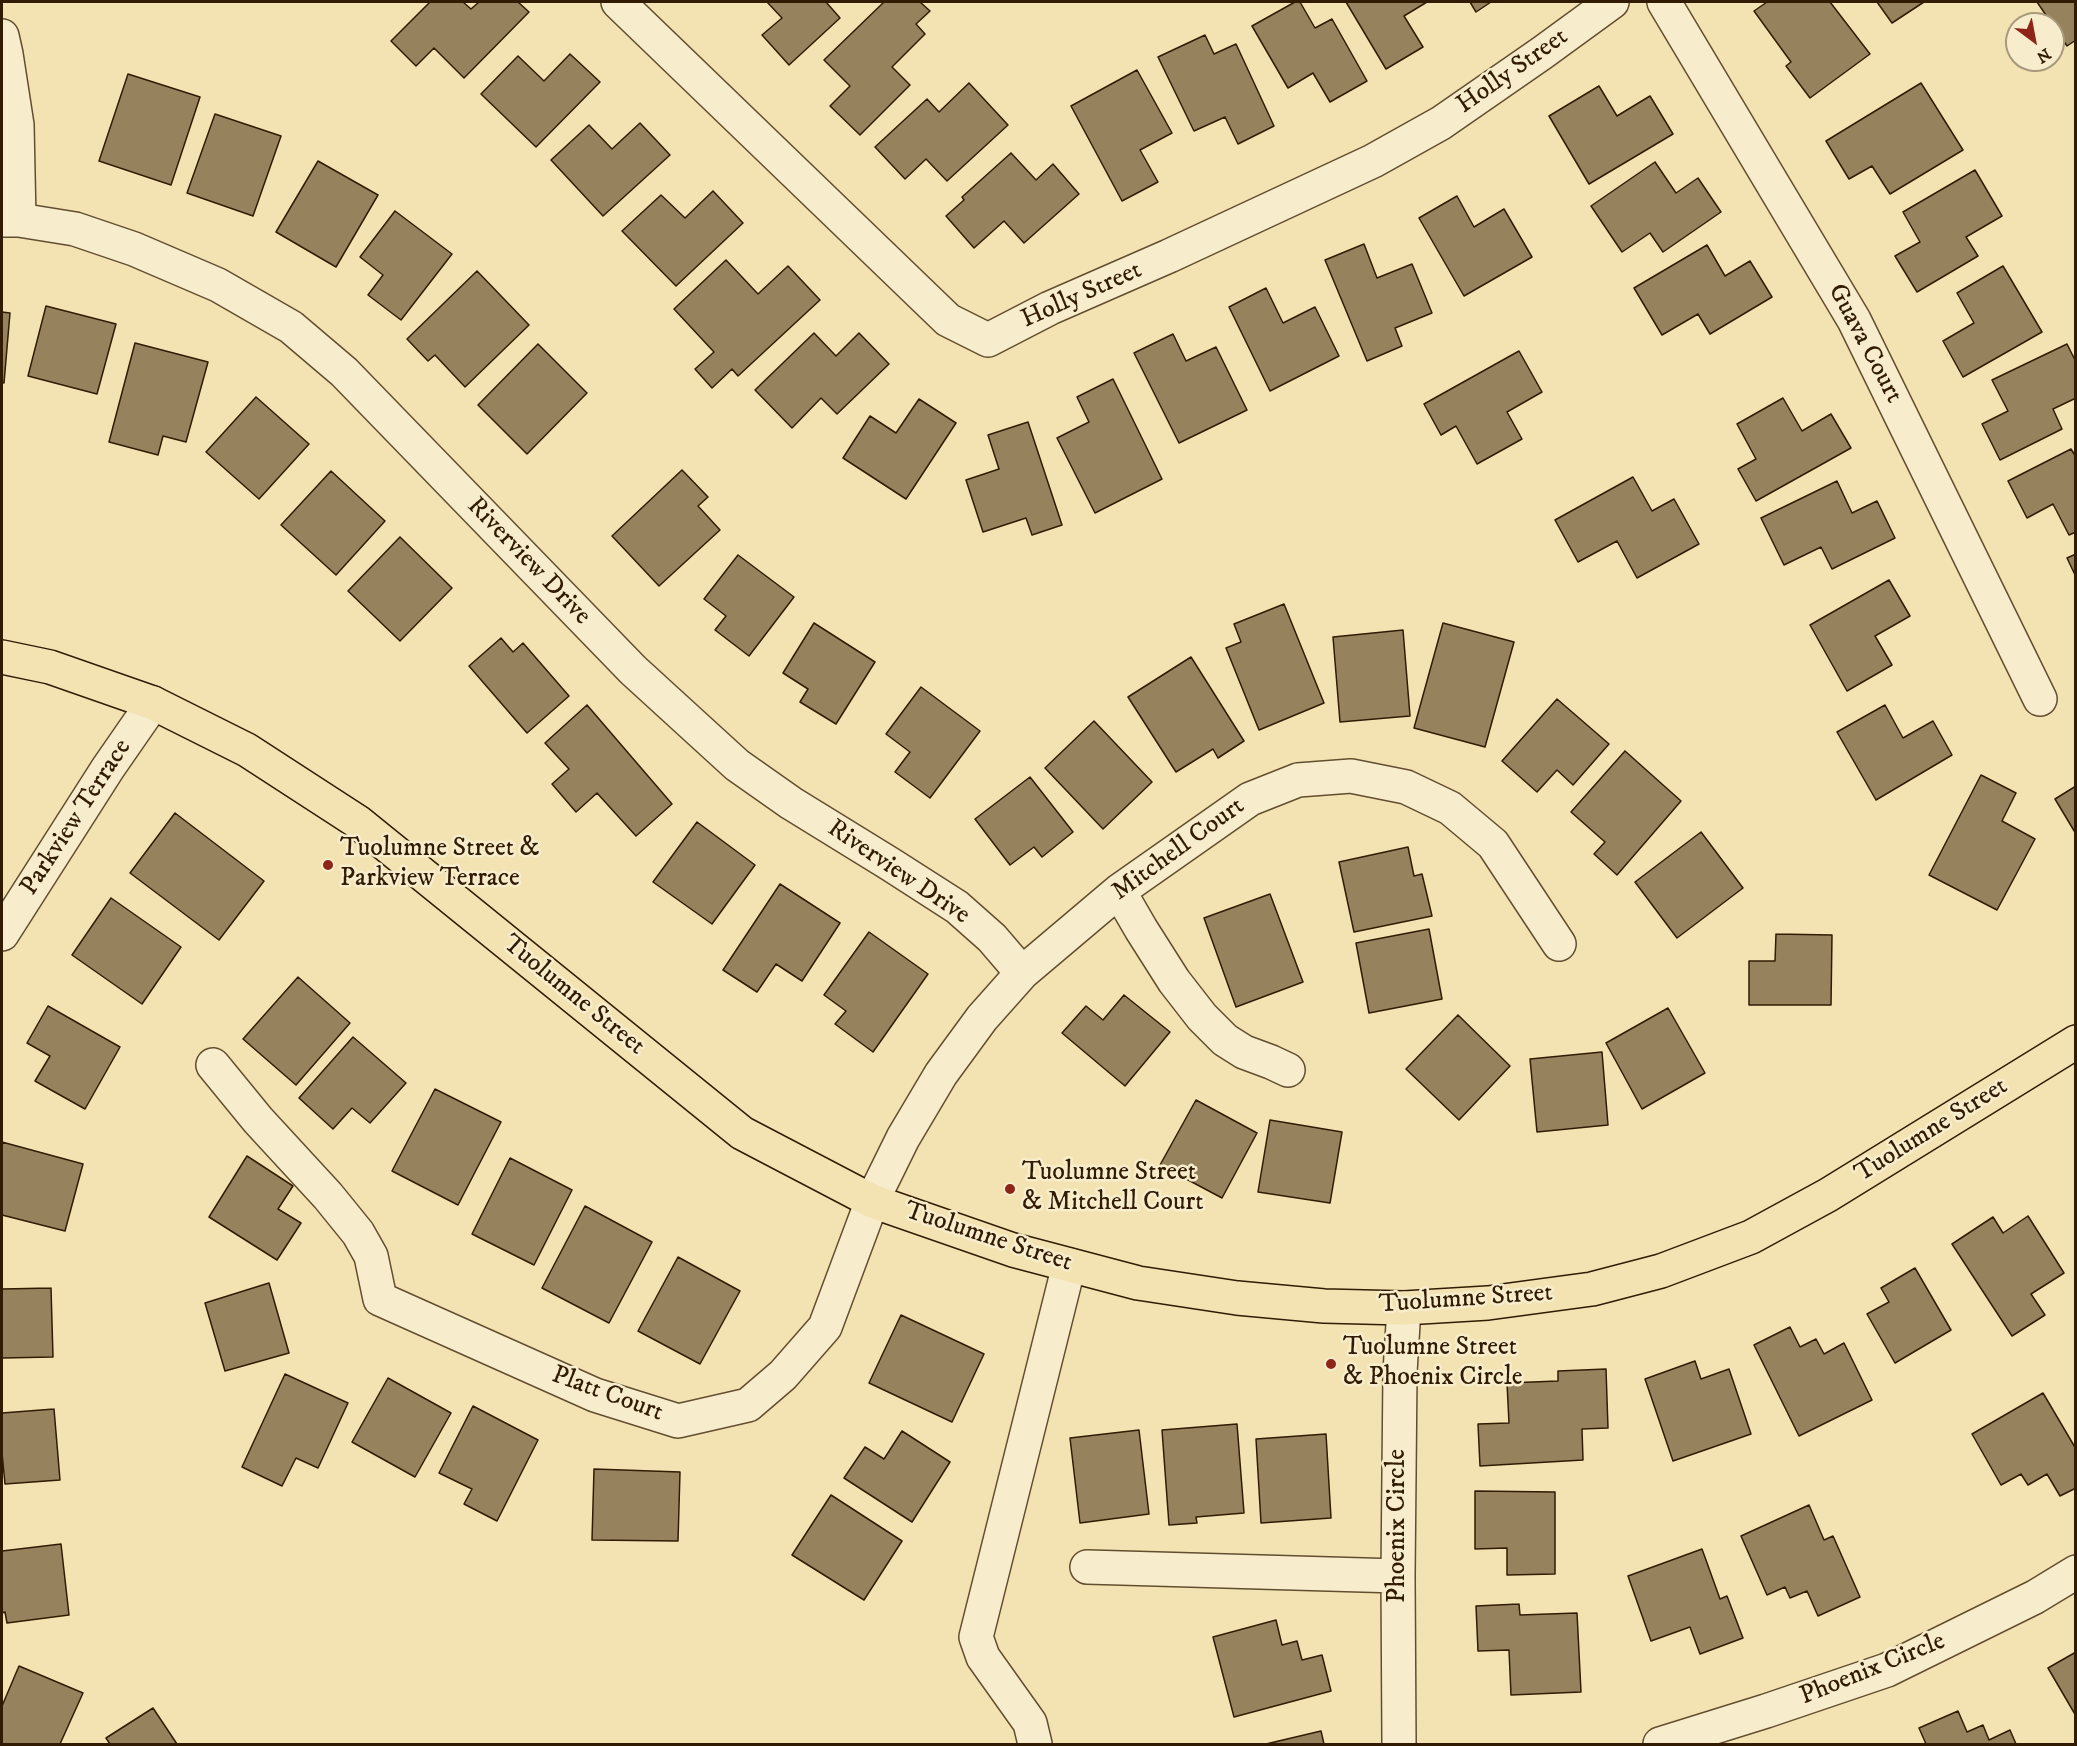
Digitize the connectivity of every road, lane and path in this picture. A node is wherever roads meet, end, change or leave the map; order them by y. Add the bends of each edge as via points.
1 (1612, 2) edge
2 (1664, 2) edge
3 (623, 3) edge
4 (2, 36) edge
5 (10, 220) edge
6 (2, 657) edge
7 (2040, 699) dead end
8 (153, 703) junction
9 (1119, 891) junction
10 (2, 934) edge
11 (1559, 944) dead end
12 (1022, 973) junction
13 (2076, 1042) edge
14 (213, 1065) dead end
15 (1288, 1070) dead end
16 (872, 1201) junction
17 (1069, 1265) junction
18 (1404, 1308) junction
19 (1087, 1567) dead end
20 (2076, 1572) edge
21 (1398, 1576) junction
22 (1035, 1744) edge
23 (1399, 1744) edge
24 (1660, 1744) edge

1 - 3 street, Holly Street via 1441,123 1373,161 988,340 948,320
2 - 7 street, Guava Court via 1854,320
4 - 5 street via 17,125
5 - 12 street, Riverview Drive via 75,229 134,249 218,285 291,327 344,372 633,670 737,765 957,907 992,938
6 - 8 main road, Tuolumne Street via 50,668
8 - 10 street, Parkview Terrace
8 - 16 main road, Tuolumne Street via 247,750 358,822 742,1133
9 - 11 street, Mitchell Court via 1250,799 1298,780 1351,776 1406,787 1450,808 1493,844
9 - 12 street, Mitchell Court
9 - 15 street via 1174,981 1202,1017 1244,1052
12 - 16 street, Mitchell Court via 982,1018 941,1074
13 - 18 main road, Tuolumne Street via 1828,1195 1751,1237 1661,1271 1592,1289 1488,1303
14 - 16 street, Platt Court via 358,1233 371,1256 380,1299 596,1395 678,1421 748,1405 783,1375 825,1327
16 - 17 main road, Tuolumne Street via 1013,1250
17 - 18 main road, Tuolumne Street via 1138,1283 1237,1298
17 - 22 street via 976,1636 982,1657 1030,1723
18 - 21 street, Phoenix Circle
19 - 21 street
20 - 24 street, Phoenix Circle via 2036,1597 1887,1670
21 - 23 street, Phoenix Circle

